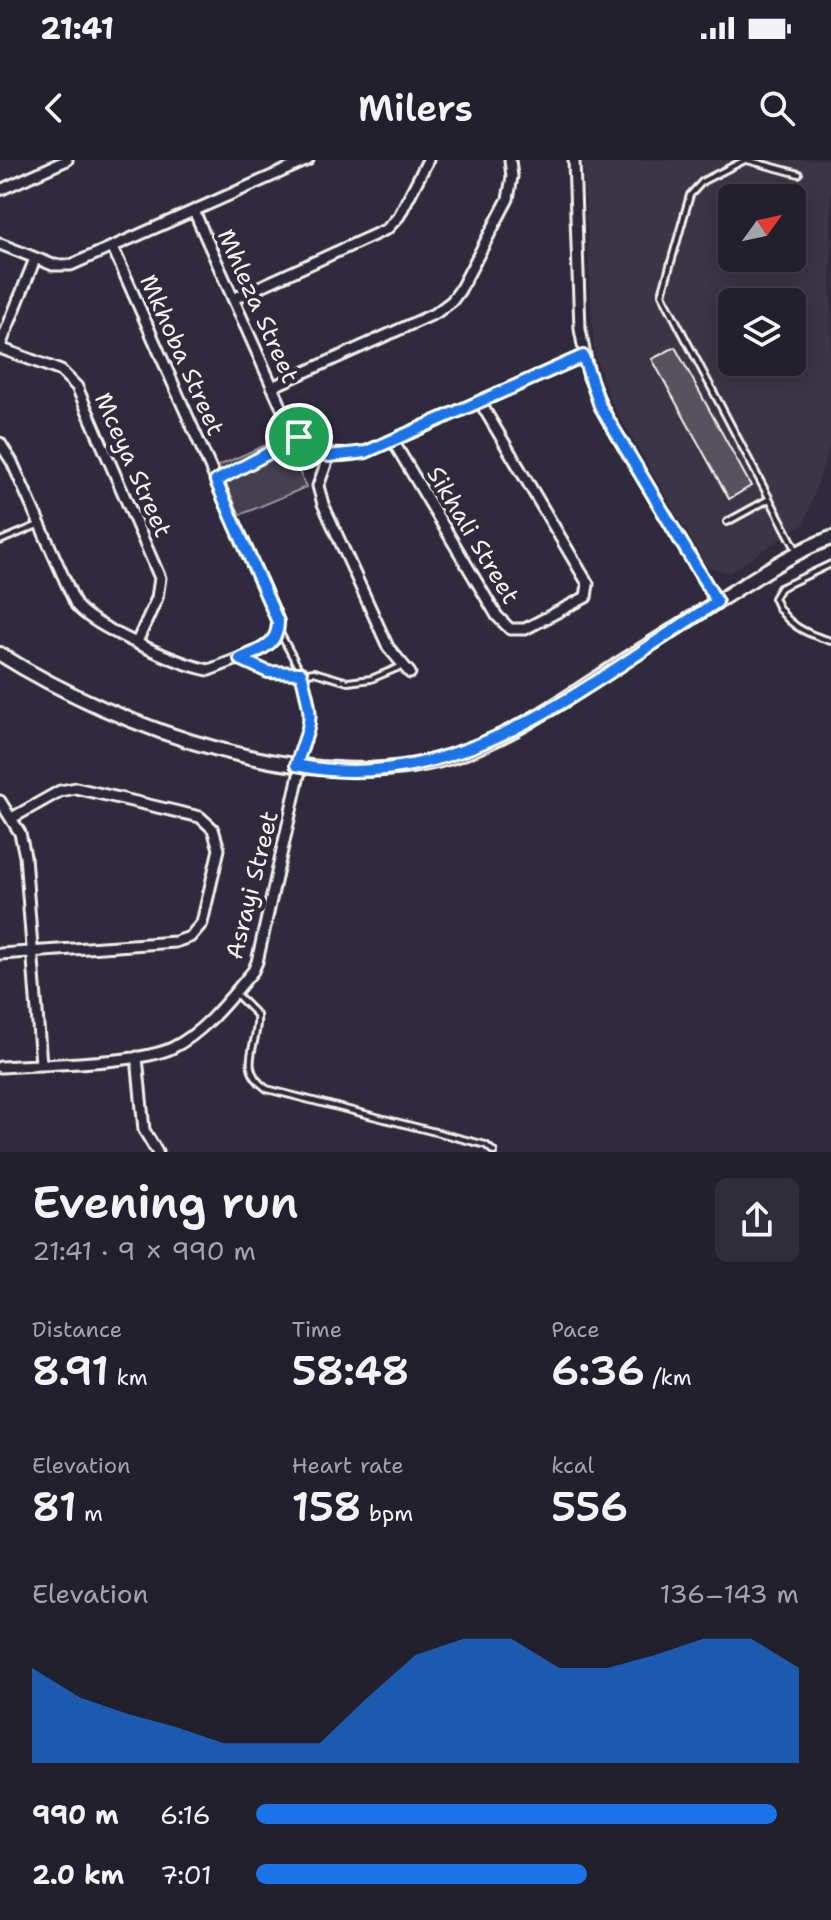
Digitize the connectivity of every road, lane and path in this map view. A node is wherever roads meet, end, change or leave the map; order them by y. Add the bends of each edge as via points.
1 (67, 160) edge
2 (308, 160) edge
3 (428, 160) edge
4 (510, 160) edge
5 (574, 160) edge
6 (746, 160) edge
7 (799, 174) dead end
8 (0, 190) edge
9 (194, 211) junction
10 (0, 244) edge
11 (113, 248) junction
12 (35, 259) junction
13 (233, 299) junction
14 (0, 347) edge
15 (583, 356) junction
16 (272, 387) junction
17 (480, 402) junction
18 (299, 437) junction
19 (393, 441) junction
20 (0, 443) edge
21 (329, 456) junction
22 (216, 481) junction
23 (769, 499) junction
24 (727, 522) dead end
25 (40, 524) junction
26 (831, 538) edge
27 (0, 541) edge
28 (798, 551) junction
29 (831, 564) edge
30 (717, 602) junction
31 (278, 630) junction
32 (831, 641) edge
33 (137, 642) junction
34 (0, 654) edge
35 (240, 659) junction
36 (406, 669) joint
37 (301, 673) junction
38 (299, 766) junction
39 (0, 801) edge
40 (12, 818) junction
41 (33, 953) junction
42 (0, 954) edge
43 (234, 992) junction
44 (137, 1057) junction
45 (41, 1064) junction
46 (0, 1067) edge
47 (157, 1152) edge
48 (494, 1152) edge

1 - 8 street
2 - 9 street
3 - 13 street via 387,229
4 - 16 street via 508,199 452,301
5 - 15 street
6 - 7 lane
6 - 23 lane via 703,181 690,195 662,294
9 - 11 street
9 - 13 street, Mhleza Street
10 - 12 street
11 - 12 street via 71,265
11 - 22 street, Mkhoba Street
12 - 14 street
13 - 16 street, Mhleza Street
14 - 33 street, Mceya Street via 61,371 77,387 160,578
15 - 17 street
15 - 30 street via 600,406
16 - 18 street, Mhleza Street
17 - 19 street
17 - 19 street, Sikhali Street via 588,584 586,597 525,629 510,629 497,616
18 - 21 street, Mhleza Street
18 - 22 path
19 - 21 street via 353,456
20 - 25 street
21 - 36 street via 319,495 388,647
22 - 31 street, Mkhoba Street
23 - 24 lane
23 - 28 lane
25 - 27 lane
25 - 33 street via 82,613
26 - 28 street
28 - 30 street
29 - 32 lane via 780,588 774,598 793,625
30 - 38 street via 541,713 461,754 391,770
31 - 35 street via 272,643
31 - 37 lane
33 - 35 street via 201,668
34 - 38 street via 71,695 157,731
35 - 37 lane via 268,672
36 - 37 lane via 348,682
37 - 38 lane via 311,724
38 - 43 street, Asrayi Street via 257,962
39 - 40 street
40 - 41 street via 25,856
40 - 41 street via 60,791 76,788 200,817 213,829 219,849 202,923 190,937
41 - 42 street
41 - 45 street
43 - 44 street, Asrayi Street via 187,1039
43 - 48 lane via 257,1015 251,1070 267,1089 486,1145
44 - 45 street, Asrayi Street
44 - 47 street via 144,1130
45 - 46 street, Asrayi Street

